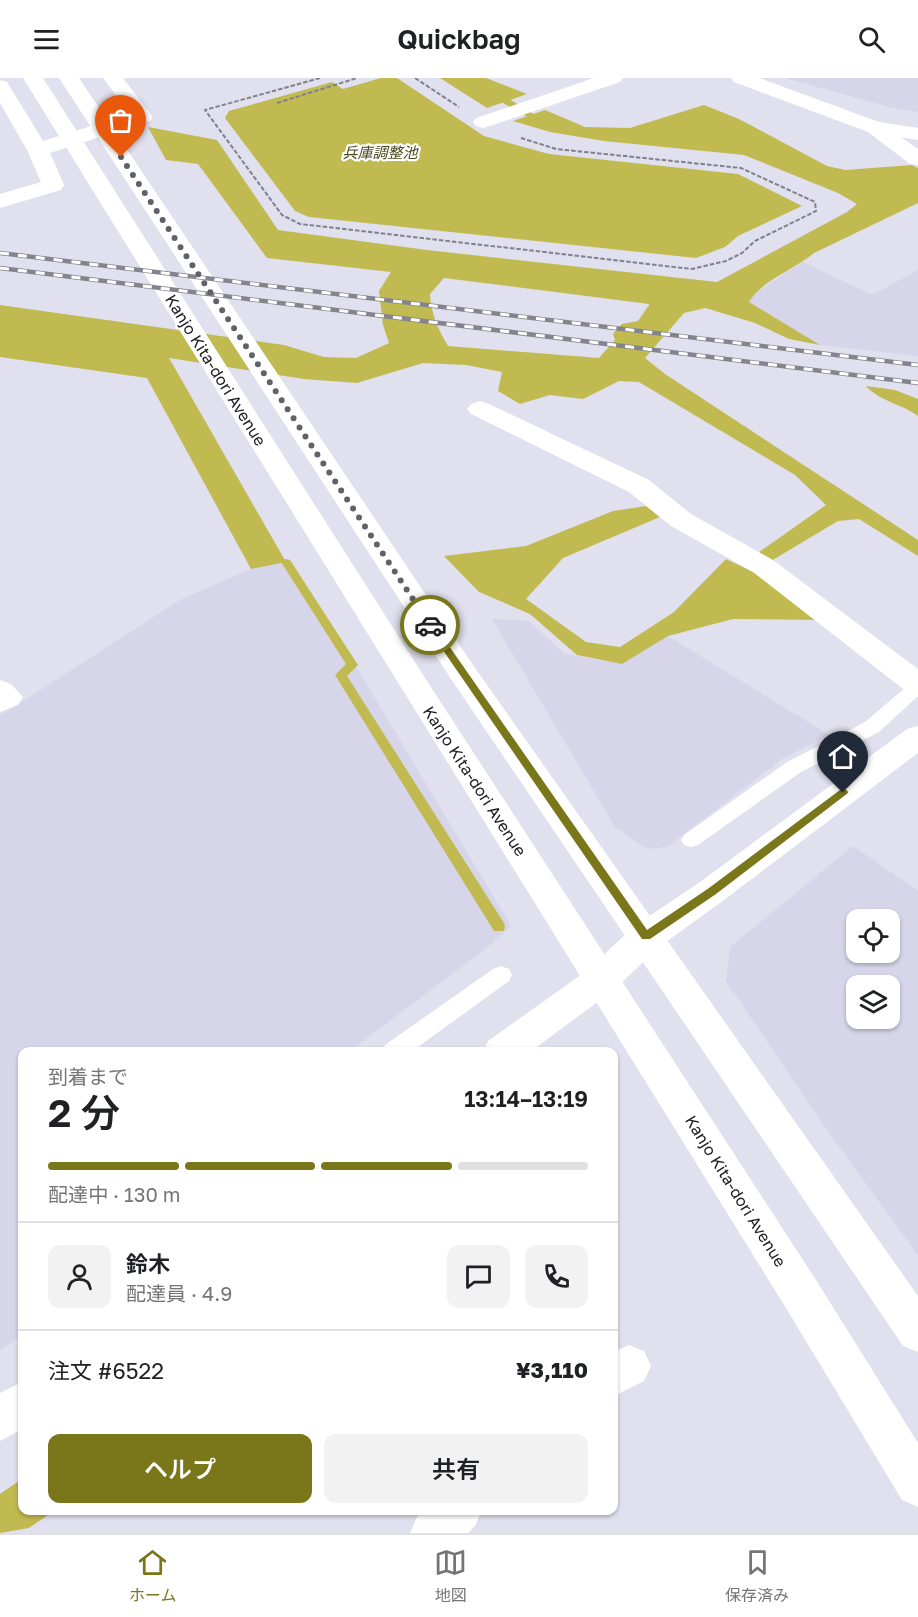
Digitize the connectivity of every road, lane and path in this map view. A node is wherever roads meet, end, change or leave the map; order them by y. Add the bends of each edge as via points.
1 (33, 78) edge
2 (69, 78) edge
3 (113, 78) edge
4 (320, 78) edge
5 (357, 78) edge
6 (416, 78) edge
7 (613, 78) edge
8 (741, 78) edge
9 (0, 86) edge
10 (277, 103) dead end
11 (483, 122) junction
12 (875, 128) junction
13 (918, 134) edge
14 (38, 150) junction
15 (918, 159) edge
16 (0, 201) edge
17 (480, 409) dead end
18 (918, 686) edge
19 (0, 690) edge
20 (0, 701) edge
21 (918, 737) edge
22 (691, 840) dead end
23 (646, 937) junction
24 (501, 975) dead end
25 (602, 979) junction
26 (400, 1047) edge
27 (508, 1047) edge
28 (918, 1332) edge
29 (18, 1406) edge
30 (0, 1419) edge
31 (918, 1484) edge
32 (453, 1515) edge
33 (433, 1533) edge

1 - 25 main road, Kanjo Kita-dori Avenue
2 - 23 main road via 462,672
3 - 14 main road via 143,117
4 - 11 path via 205,110 282,215 300,224 692,269 713,267 816,211 814,202 741,168 556,149 495,130
5 - 10 path
6 - 11 path
7 - 11 main road
8 - 12 main road
9 - 14 main road
12 - 13 main road
12 - 15 main road
14 - 16 main road via 53,185
17 - 18 main road via 639,486 681,520 763,566
18 - 22 lane via 872,727 794,766
19 - 20 main road via 7,697
21 - 23 main road
23 - 25 main road
23 - 28 main road
24 - 26 lane
25 - 27 main road
25 - 31 main road, Kanjo Kita-dori Avenue
29 - 30 main road
32 - 33 main road

